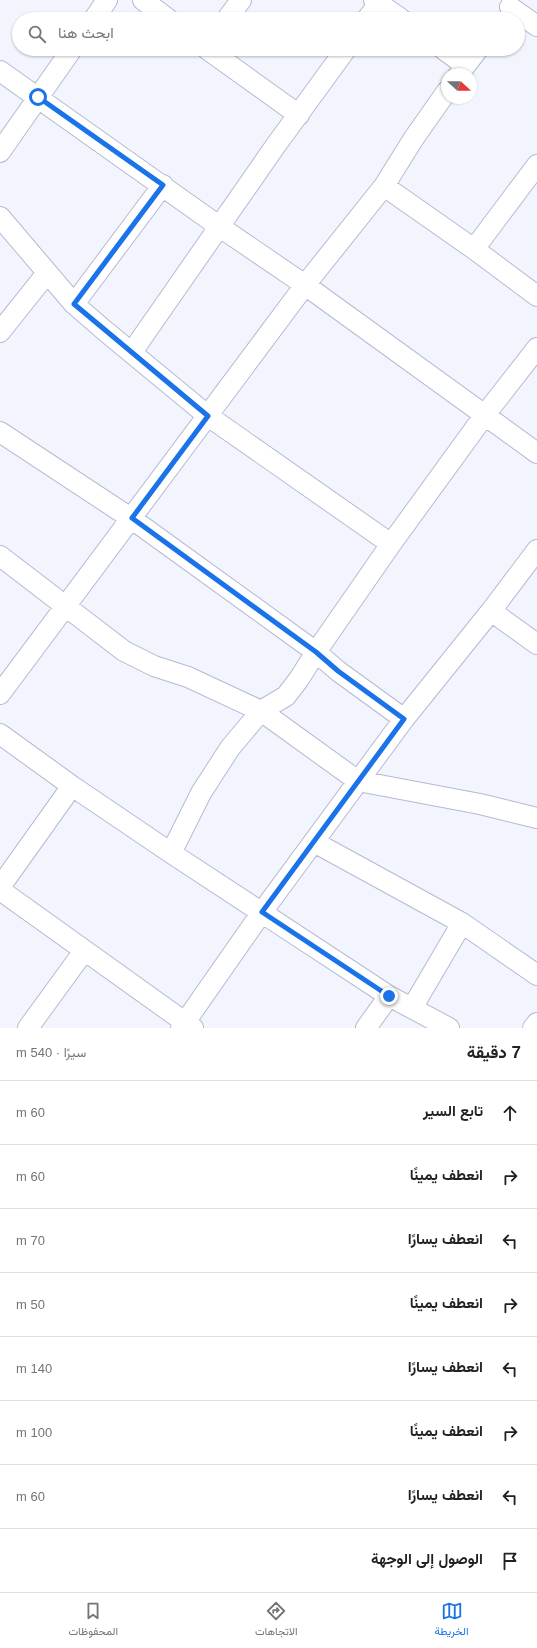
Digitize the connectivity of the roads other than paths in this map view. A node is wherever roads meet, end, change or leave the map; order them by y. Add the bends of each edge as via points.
1 (107, 0) edge
2 (143, 0) edge
3 (240, 0) edge
4 (377, 2) edge
5 (99, 12) edge
6 (159, 12) edge
7 (231, 12) edge
8 (371, 12) edge
9 (391, 12) edge
10 (525, 19) edge
11 (537, 26) edge
12 (67, 56) edge
13 (217, 56) edge
14 (341, 56) edge
15 (450, 56) edge
16 (472, 56) edge
17 (461, 68) edge
18 (463, 68) edge
19 (0, 71) edge
20 (38, 97) junction
21 (441, 100) edge
22 (299, 115) junction
23 (0, 152) edge
24 (535, 172) edge
25 (163, 185) junction
26 (384, 186) junction
27 (0, 217) edge
28 (220, 227) junction
29 (474, 249) junction
30 (47, 273) junction
31 (305, 285) junction
32 (537, 296) edge
33 (74, 304) junction
34 (0, 332) edge
35 (537, 348) edge
36 (132, 352) junction
37 (208, 416) junction
38 (484, 416) junction
39 (0, 432) edge
40 (537, 453) edge
41 (132, 518) junction
42 (391, 544) junction
43 (537, 550) edge
44 (0, 556) edge
45 (66, 607) junction
46 (491, 611) junction
47 (537, 644) edge
48 (316, 652) junction
49 (0, 694) edge
50 (261, 711) junction
51 (404, 719) junction
52 (0, 734) edge
53 (358, 781) junction
54 (72, 786) junction
55 (537, 818) edge
56 (314, 842) junction
57 (171, 853) junction
58 (0, 888) edge
59 (262, 912) junction
60 (462, 923) junction
61 (84, 951) junction
62 (537, 975) edge
63 (389, 996) junction
64 (412, 1008) junction
65 (537, 1023) edge
66 (186, 1026) edge
67 (28, 1028) edge
68 (366, 1028) edge
69 (449, 1028) edge
70 (533, 1028) edge

1 - 5 street
2 - 6 street
3 - 7 street
4 - 8 street
4 - 9 street
10 - 11 street
12 - 20 street
13 - 22 street
14 - 22 street
15 - 17 street
16 - 18 street
19 - 20 street
20 - 23 street
20 - 25 street
21 - 26 street
22 - 28 street
24 - 29 street
25 - 28 street
25 - 33 street
26 - 29 street
26 - 31 street
27 - 30 street
28 - 31 street
28 - 36 street
29 - 32 street
30 - 33 street
30 - 34 street
31 - 37 street
31 - 38 street
33 - 36 street
35 - 38 street
36 - 37 street
37 - 41 street
37 - 42 street
38 - 40 street
38 - 42 street
39 - 41 street
41 - 45 street
41 - 48 street
42 - 48 street
43 - 46 street
44 - 45 street
45 - 49 street
45 - 50 street via 124,651
46 - 47 street
46 - 51 street
48 - 50 street via 286,696
48 - 51 street
50 - 53 street
50 - 57 street via 226,754 201,794
51 - 53 street
52 - 54 street
53 - 55 street via 480,804
53 - 56 street
54 - 57 street
54 - 58 street
56 - 59 street
56 - 60 street
57 - 59 street
58 - 61 street
59 - 63 street
59 - 66 street
60 - 62 street
60 - 64 street
61 - 66 street
61 - 67 street
63 - 64 street
63 - 68 street
64 - 69 street
65 - 70 street

